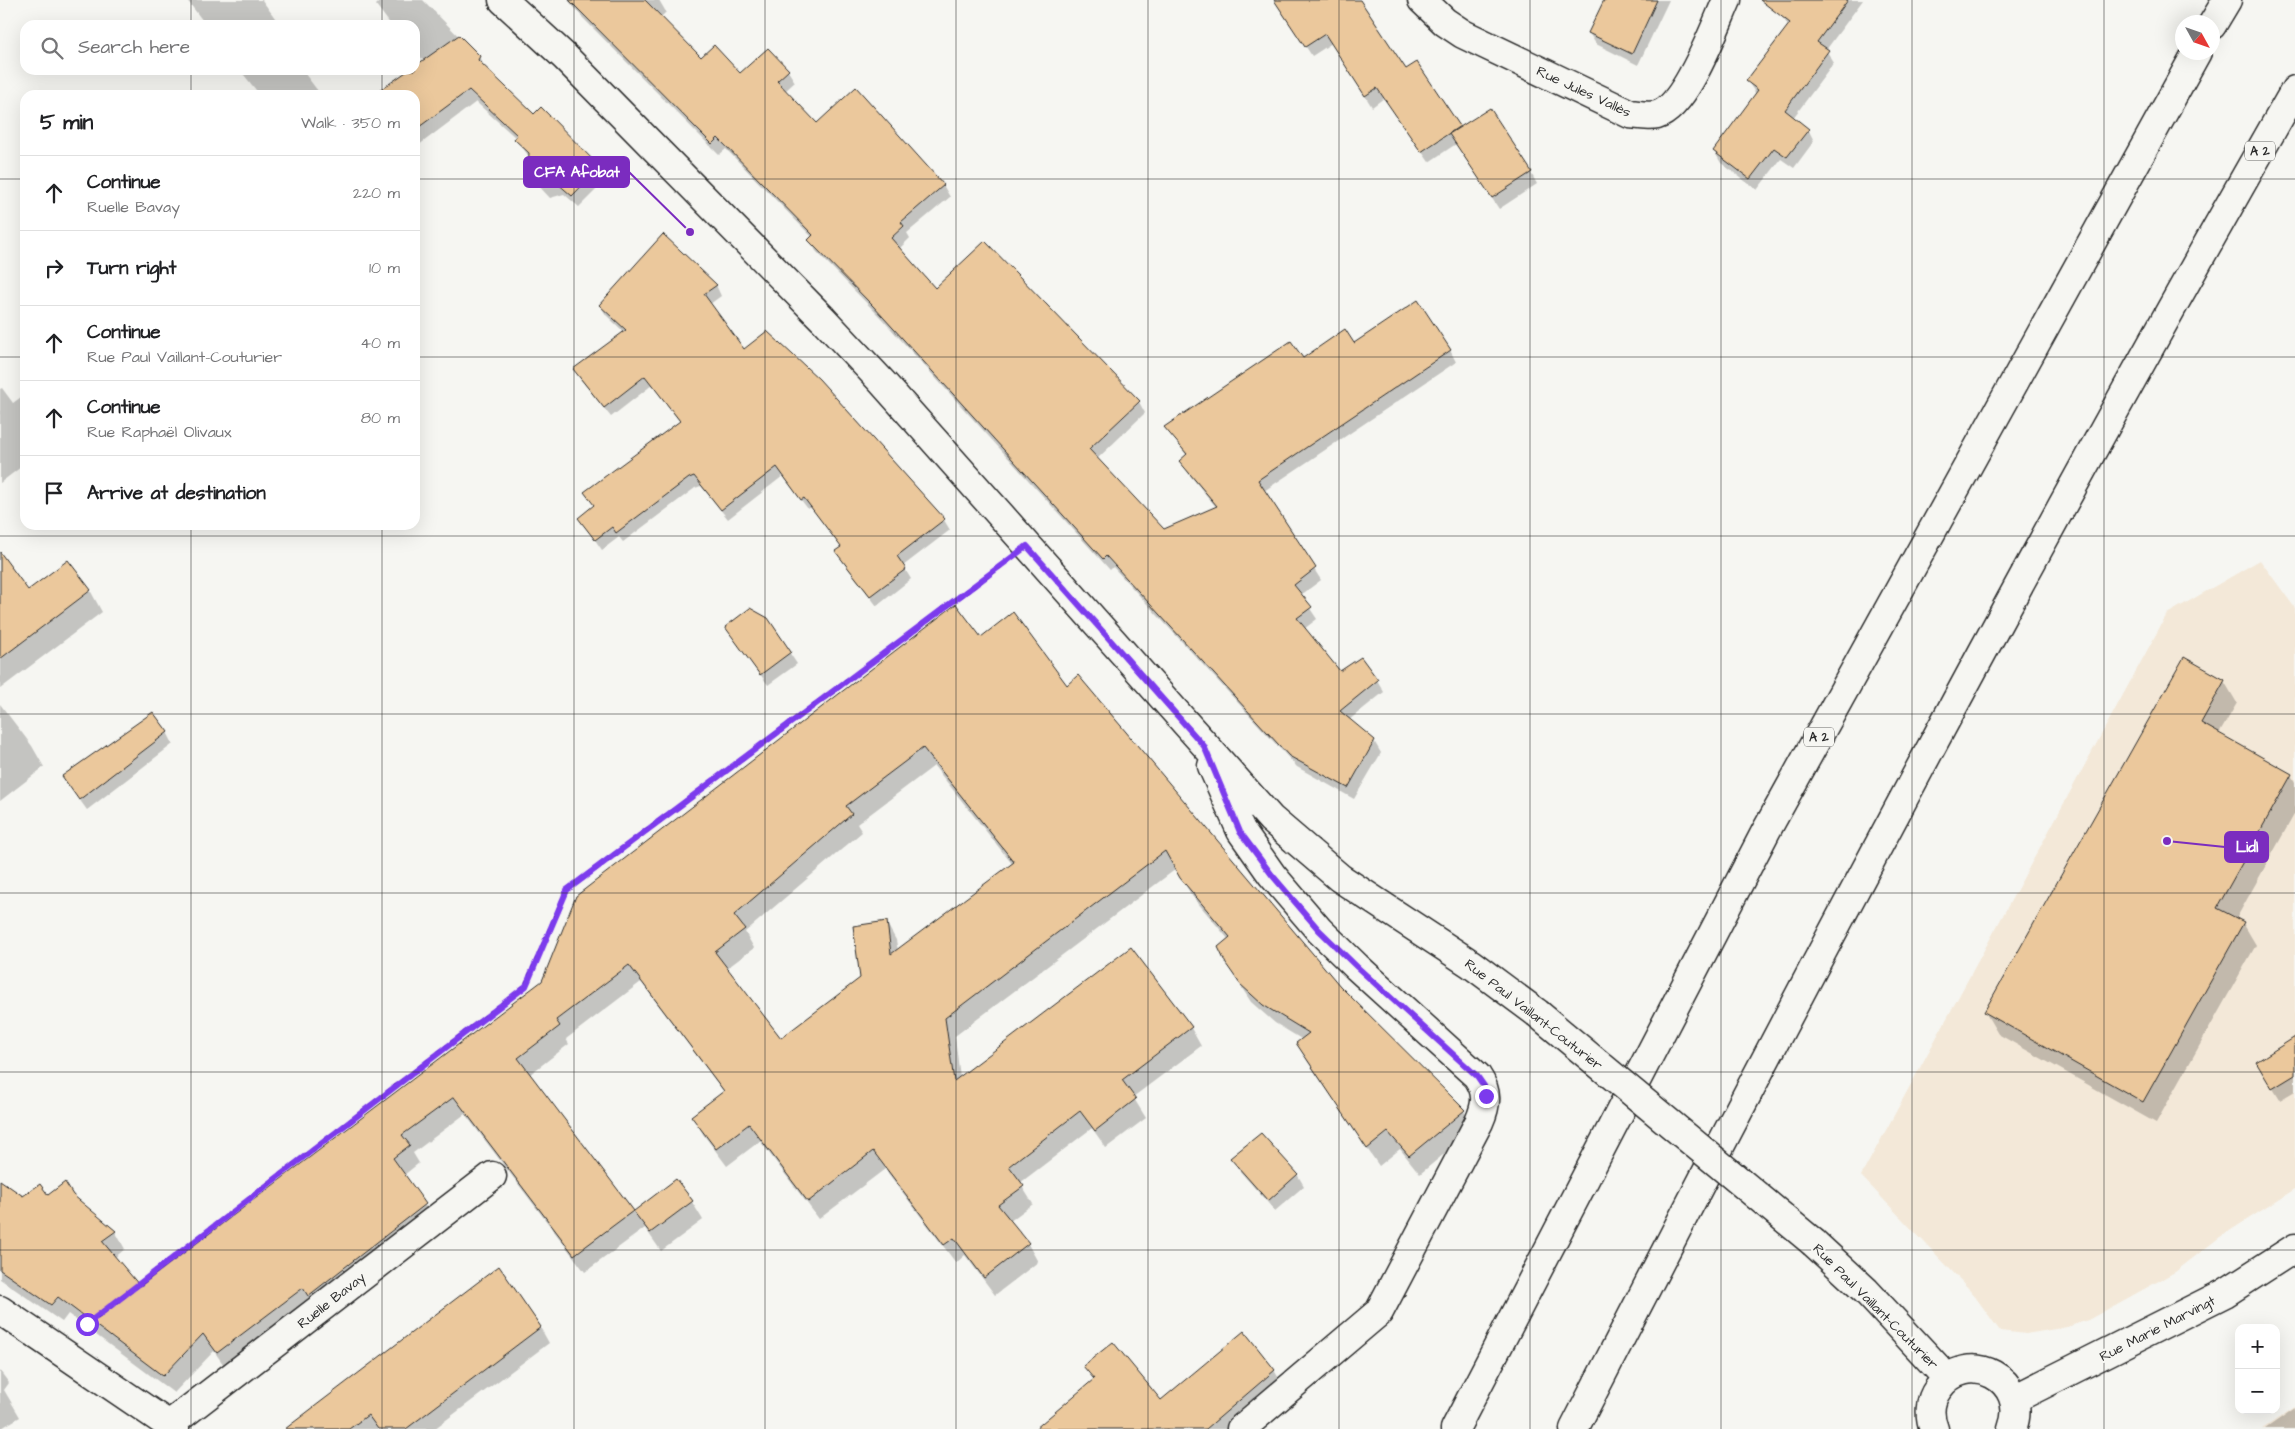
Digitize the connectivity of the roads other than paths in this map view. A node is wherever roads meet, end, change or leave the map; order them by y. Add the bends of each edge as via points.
1 (503, 0) edge
2 (1422, 0) edge
3 (1728, 0) edge
4 (2220, 0) edge
5 (2227, 0) edge
6 (2214, 15) edge
7 (2217, 15) edge
8 (2193, 60) edge
9 (2295, 90) edge
10 (2295, 110) edge
11 (2225, 212) junction
12 (1204, 746) junction
13 (492, 1176) dead end
14 (2295, 1248) edge
15 (0, 1310) edge
16 (1947, 1378) junction
17 (2014, 1399) junction
18 (172, 1427) edge
19 (1241, 1429) edge
20 (1455, 1429) edge
21 (1574, 1429) edge
22 (1934, 1429) edge
23 (2012, 1429) edge

1 - 12 main road, Rue Paul Vaillant-Couturier via 565,57 823,319
2 - 3 main road, Rue Jules Vallès via 1463,34 1630,114 1645,116 1658,115 1678,99
4 - 6 main road
5 - 7 main road
8 - 20 main road, A 2 via 1766,832
9 - 11 main road, A 2
10 - 11 main road
11 - 21 main road, A 2 via 1927,755
12 - 16 main road, Rue Paul Vaillant-Couturier, bridge via 1270,819 1317,860 1537,1013 1814,1242 1866,1291
12 - 19 main road via 1240,832 1262,860 1338,950 1477,1076 1486,1096 1484,1110 1379,1312
13 - 18 main road, Ruelle Bavay
14 - 17 main road, Rue Marie Marvingt via 2225,1293
15 - 18 main road
16 - 17 main road via 1969,1369 1986,1371 2000,1379
16 - 22 main road via 1932,1399
17 - 23 main road via 2016,1416

